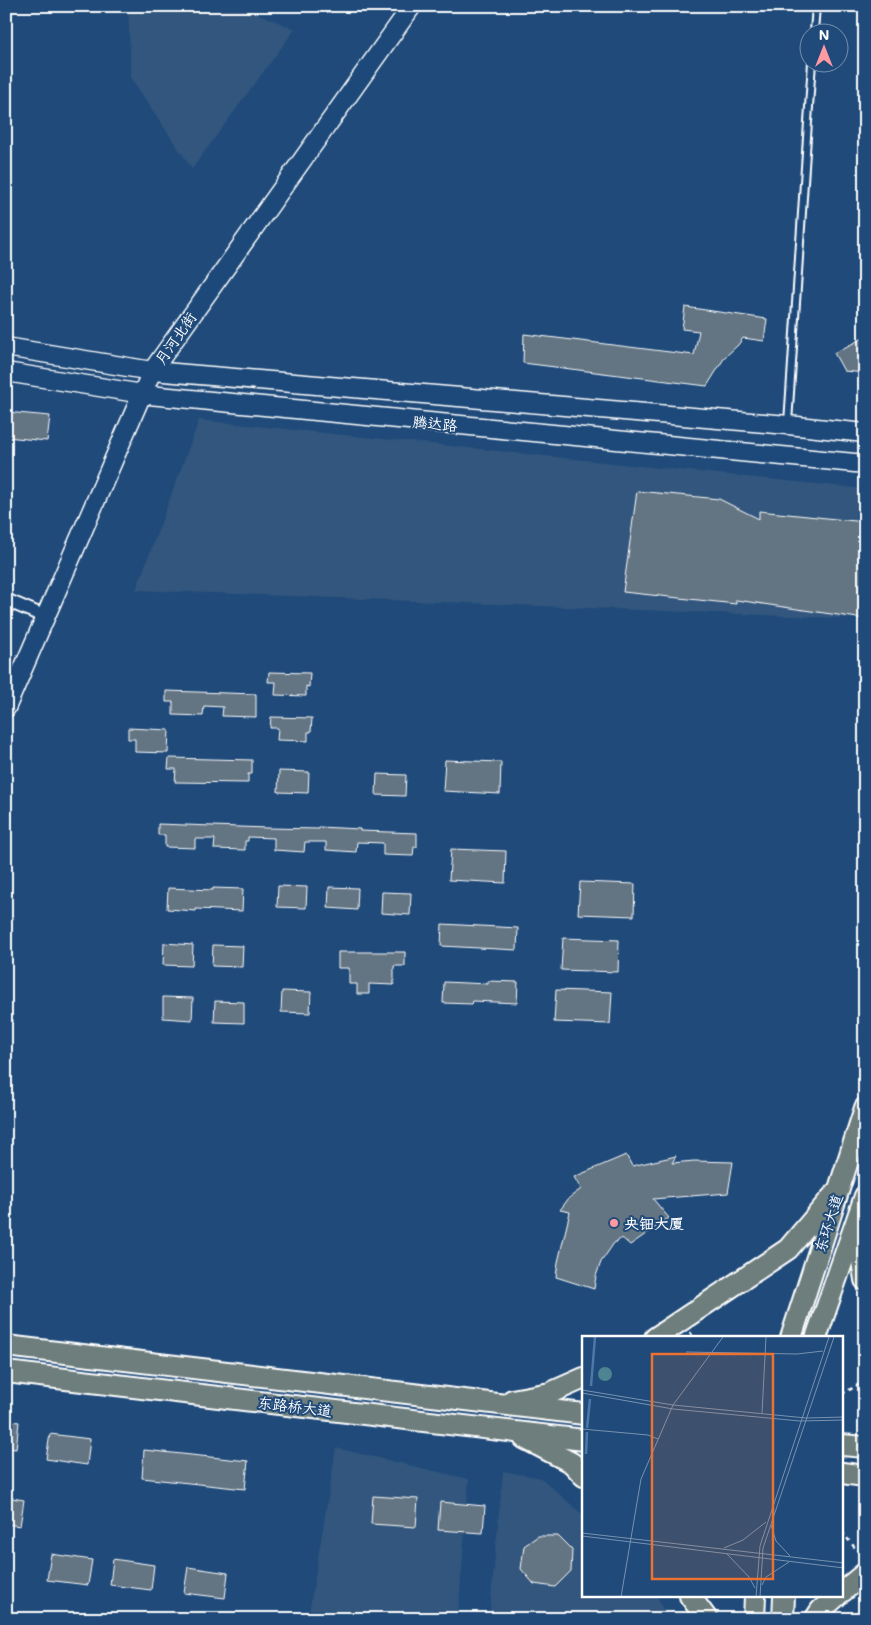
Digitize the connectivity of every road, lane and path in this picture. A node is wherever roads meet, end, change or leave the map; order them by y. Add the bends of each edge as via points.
1 (412, 6) edge
2 (816, 6) edge
3 (815, 22) edge
4 (811, 72) edge
5 (6, 347) edge
6 (152, 371) junction
7 (6, 372) edge
8 (142, 394) junction
9 (788, 425) junction
10 (865, 434) edge
11 (865, 464) edge
12 (6, 600) edge
13 (46, 616) junction
14 (6, 708) edge
15 (865, 1108) edge
16 (839, 1188) junction
17 (865, 1196) edge
18 (858, 1215) junction
19 (865, 1280) edge
20 (657, 1336) edge
21 (792, 1336) edge
22 (817, 1336) edge
23 (6, 1346) edge
24 (6, 1372) edge
25 (582, 1379) edge
26 (865, 1381) edge
27 (844, 1393) edge
28 (493, 1403) junction
29 (582, 1414) edge
30 (511, 1431) junction
31 (582, 1440) edge
32 (844, 1445) edge
33 (865, 1448) edge
34 (582, 1474) edge
35 (844, 1474) edge
36 (865, 1476) edge
37 (844, 1534) edge
38 (860, 1554) dead end
39 (865, 1573) edge
40 (844, 1590) edge
41 (692, 1598) edge
42 (755, 1598) edge
43 (784, 1598) edge
44 (835, 1598) edge
45 (708, 1619) edge
46 (754, 1619) edge
47 (783, 1619) edge
48 (815, 1619) edge

1 - 6 main road, 月河北街
2 - 3 lane
4 - 9 lane
5 - 6 main road, 腾达路
6 - 8 main road, 月河北街
6 - 9 main road, 腾达路
7 - 8 main road, 腾达路
8 - 11 main road, 腾达路
8 - 13 main road, 月河北街
9 - 10 main road, 腾达路
12 - 13 street
13 - 14 main road, 月河北街
15 - 16 main road, 东环大道
16 - 20 main road via 788,1249
16 - 21 main road, 东环大道
17 - 18 main road, 东环大道
18 - 19 main road
18 - 22 main road, 东环大道
23 - 28 main road, 东路桥大道
24 - 30 main road, 东路桥大道
25 - 28 main road via 550,1393
26 - 27 path
28 - 29 main road, 东路桥大道
30 - 31 main road, 东路桥大道
30 - 34 main road via 572,1463
32 - 33 main road
35 - 36 main road
37 - 38 path
39 - 40 main road
41 - 45 main road
42 - 46 main road
43 - 47 main road
44 - 48 main road

